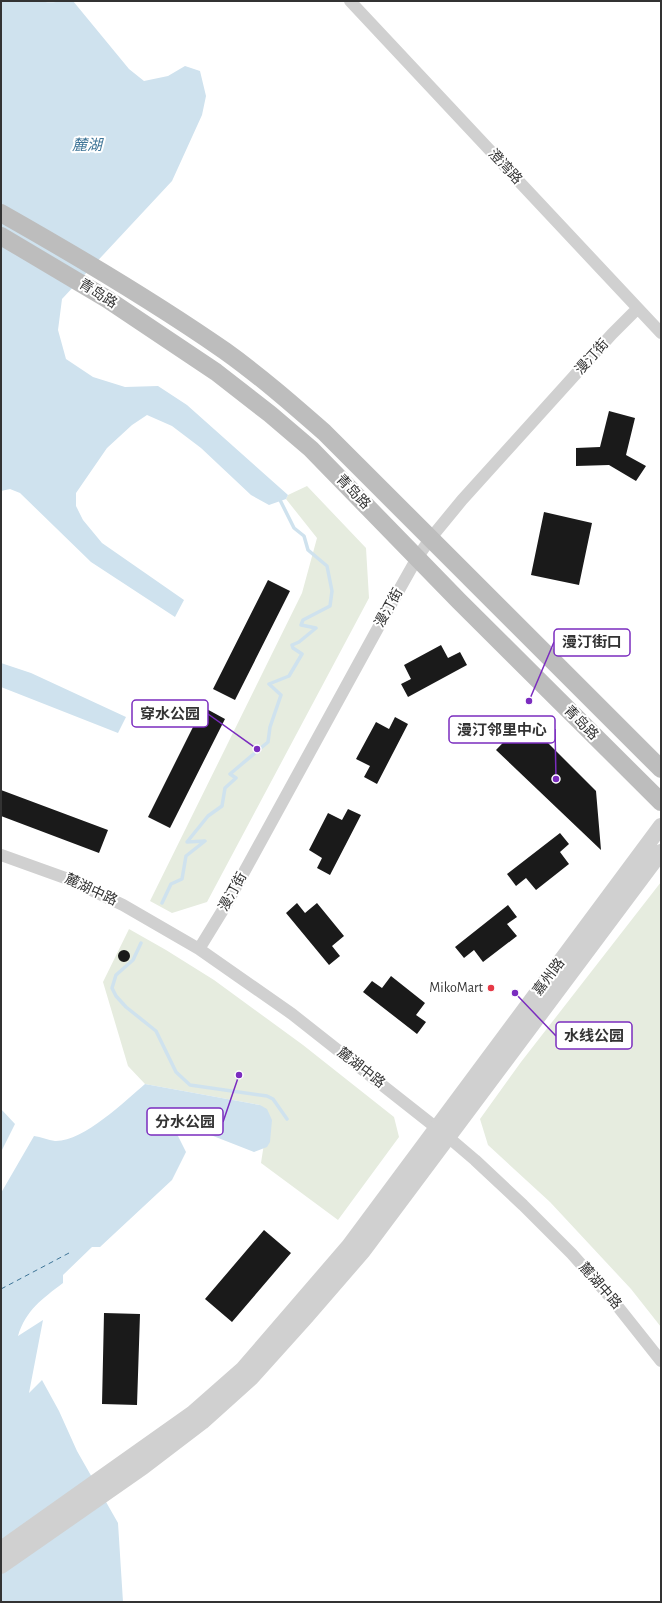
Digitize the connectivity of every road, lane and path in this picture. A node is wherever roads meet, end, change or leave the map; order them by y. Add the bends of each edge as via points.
1 (350, 1) edge
2 (1, 213) edge
3 (1, 236) edge
4 (637, 309) junction
5 (661, 333) edge
6 (430, 539) junction
7 (417, 558) junction
8 (661, 769) edge
9 (661, 802) edge
10 (661, 826) edge
11 (661, 852) edge
12 (1, 855) edge
13 (199, 949) junction
14 (442, 1133) junction
15 (661, 1361) edge
16 (1, 1549) edge
17 (1, 1566) edge

1 - 4 street, 澄湾路
2 - 6 main road, 青岛路 via 110,276 226,352 324,432
3 - 7 main road, 青岛路 via 107,299 216,372 311,449
4 - 5 street, 澄湾路
4 - 6 street, 漫汀街 via 462,500
6 - 7 street, 漫汀街
6 - 8 main road, 青岛路
7 - 9 main road, 青岛路
7 - 13 street, 漫汀街 via 226,905
10 - 14 street, 嘉州路
11 - 14 street, 嘉州路
12 - 13 street, 麓湖中路 via 68,879 123,905
13 - 14 street, 麓湖中路 via 292,1014
14 - 15 street, 麓湖中路 via 518,1200 572,1254
14 - 16 street via 243,1369 193,1413
14 - 17 street via 363,1251 252,1377 202,1422 143,1467

